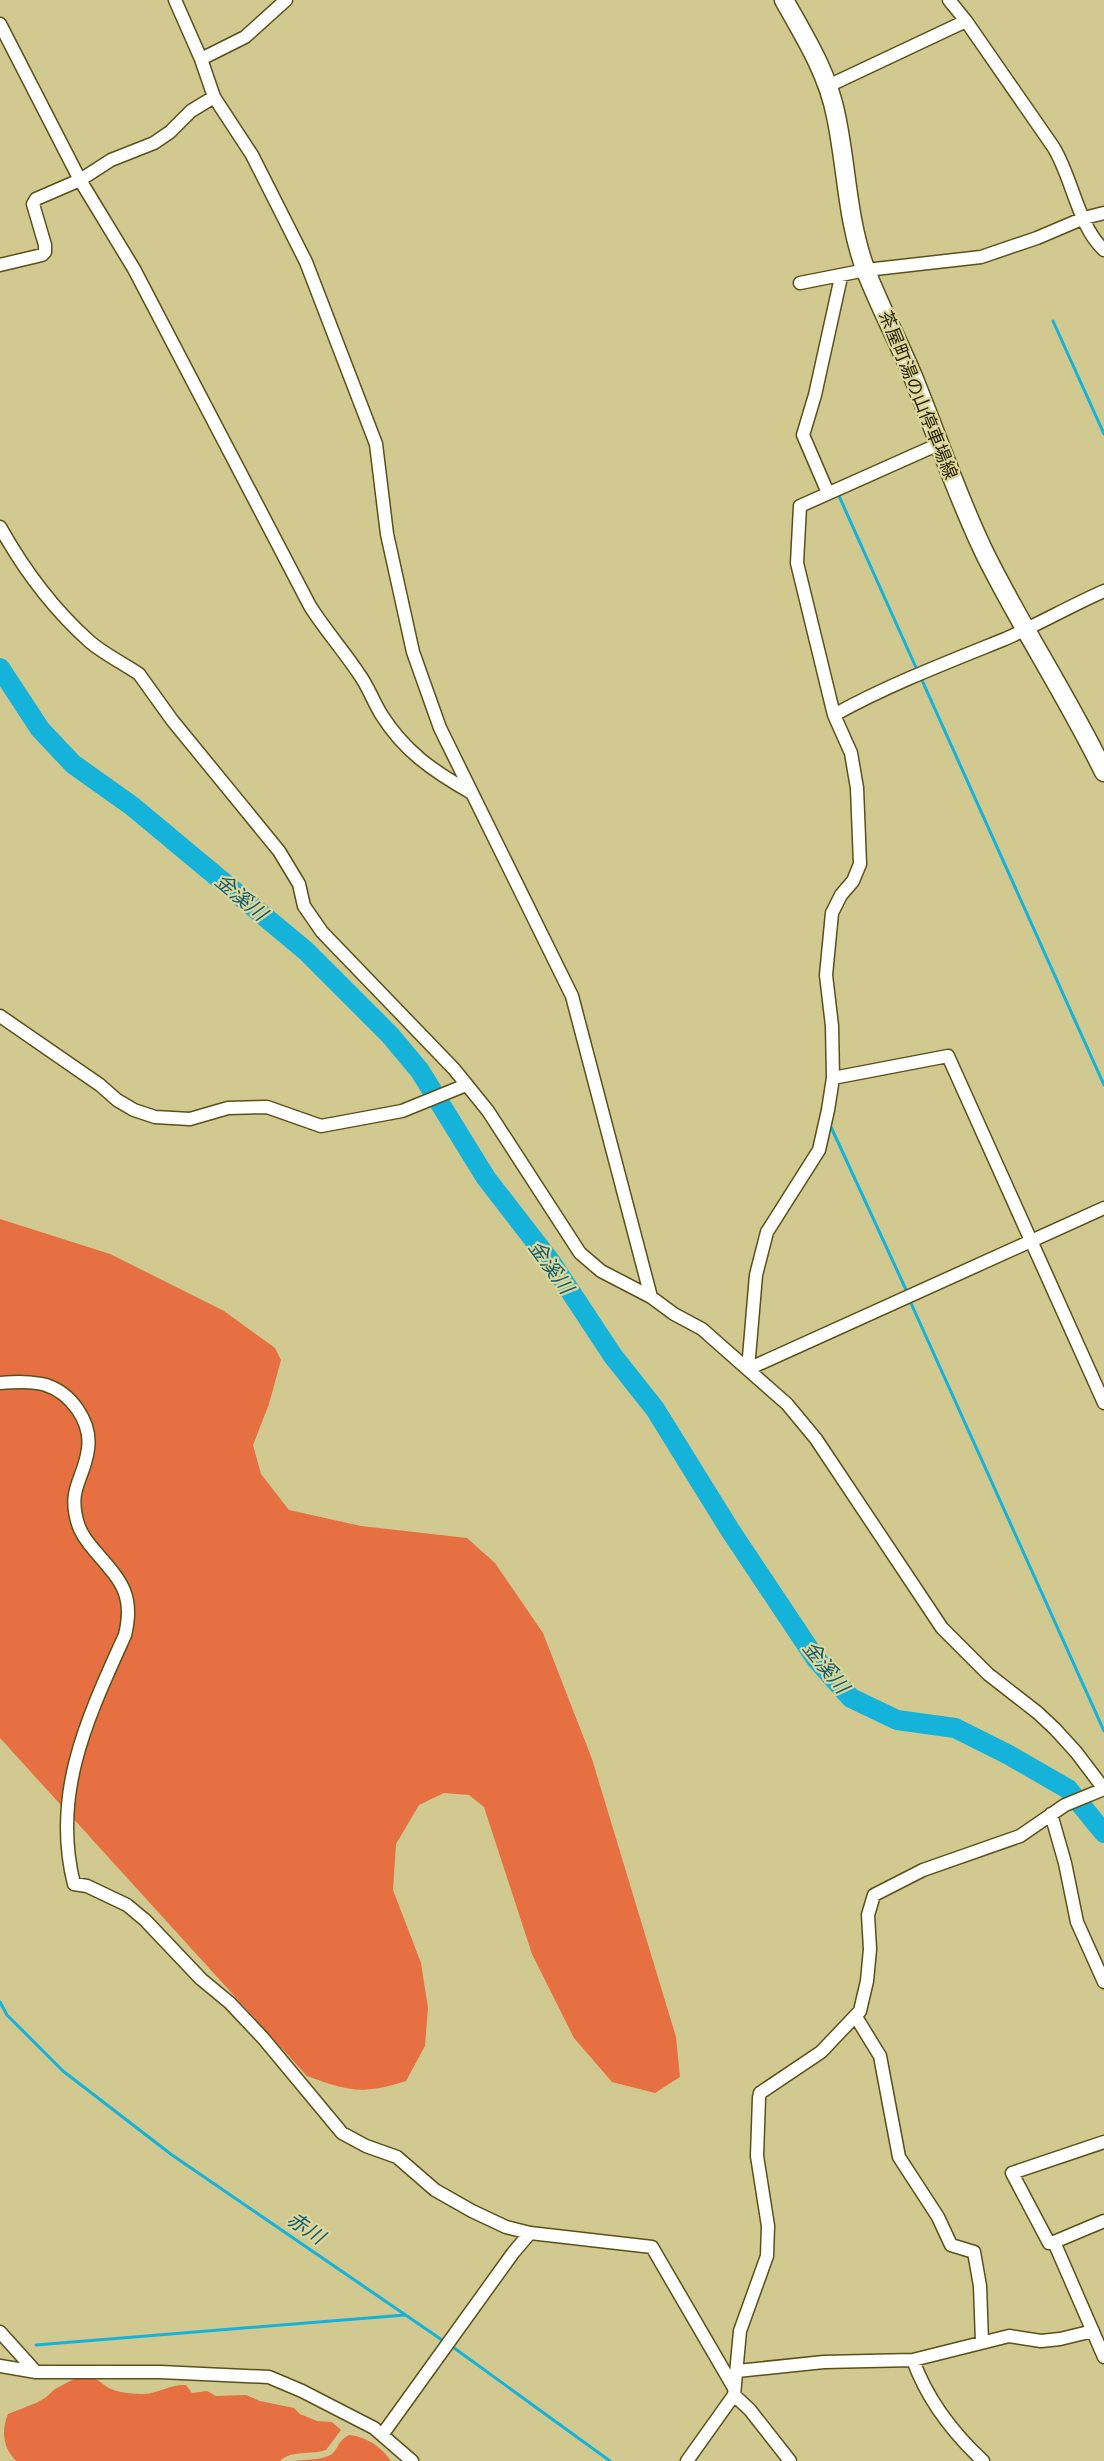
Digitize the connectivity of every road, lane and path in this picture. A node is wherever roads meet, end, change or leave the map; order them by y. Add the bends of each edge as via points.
1 (176, 0) edge
2 (286, 0) edge
3 (784, 0) edge
4 (949, 0) edge
5 (966, 21) junction
6 (0, 24) edge
7 (201, 59) junction
8 (828, 86) junction
9 (214, 97) junction
10 (80, 180) junction
11 (1104, 213) edge
12 (1084, 218) junction
13 (1104, 250) edge
14 (0, 265) edge
15 (866, 270) junction
16 (841, 277) junction
17 (800, 283) dead end
18 (939, 444) junction
19 (828, 493) junction
20 (0, 527) edge
21 (1104, 591) edge
22 (1026, 629) junction
23 (834, 715) junction
24 (1104, 772) edge
25 (470, 792) junction
26 (0, 1016) edge
27 (833, 1078) junction
28 (463, 1086) junction
29 (1104, 1209) edge
30 (1031, 1241) junction
31 (651, 1297) junction
32 (748, 1369) junction
33 (0, 1383) edge
34 (1104, 1403) edge
35 (1101, 1790) edge
36 (1053, 1813) junction
37 (1104, 1982) edge
38 (856, 2017) junction
39 (1104, 2142) edge
40 (1104, 2221) edge
41 (530, 2233) junction
42 (1054, 2242) junction
43 (1093, 2331) junction
44 (0, 2332) edge
45 (982, 2342) junction
46 (1104, 2357) edge
47 (914, 2360) junction
48 (0, 2366) edge
49 (736, 2371) junction
50 (36, 2372) junction
51 (734, 2391) junction
52 (382, 2435) junction
53 (412, 2461) edge
54 (687, 2461) edge
55 (790, 2461) edge
56 (983, 2461) edge

1 - 7 street
2 - 7 street via 244,37
3 - 8 main road, 茶屋町湯の山停車場線
4 - 5 street
5 - 8 street
5 - 12 street via 1065,166
6 - 10 street
7 - 9 street
8 - 15 main road, 茶屋町湯の山停車場線 via 851,217
9 - 10 street via 191,111 162,138 111,160
9 - 25 street via 252,155 306,262 376,444 387,534 412,652 430,707
10 - 14 street via 33,204 45,252
10 - 25 street via 134,268 310,606 359,674 382,716 411,752 426,766
11 - 12 street
12 - 13 street via 1095,242
12 - 15 street via 981,257
15 - 16 street
15 - 18 main road, 茶屋町湯の山停車場線
16 - 17 street
16 - 19 street via 803,435
18 - 19 street
18 - 22 main road, 茶屋町湯の山停車場線 via 986,556
19 - 23 street via 800,506 797,563
20 - 28 street via 45,597 91,643 145,681 279,851 299,884 304,906 322,932 454,1069
21 - 22 street
22 - 23 street
22 - 24 main road, 茶屋町湯の山停車場線
23 - 27 street via 851,753 857,788 860,864 832,913 826,975
25 - 31 street via 572,996
26 - 28 street via 117,1100 155,1117 190,1119 228,1108 267,1107 321,1126 402,1111
27 - 30 street via 948,1056
27 - 32 street via 819,1150 767,1233 756,1275
28 - 31 street via 488,1111 580,1253 601,1271
29 - 30 street
30 - 32 street
30 - 34 street
31 - 32 street via 702,1329
32 - 35 street via 787,1404 816,1439 954,1642 1055,1730 1076,1752
33 - 41 street via 56,1389 79,1412 85,1423 88,1449 73,1498 78,1524 82,1535 119,1578 128,1600 125,1635 74,1760 67,1833 74,1884 127,1905 151,1925 201,1979 230,2002 342,2133 397,2157 435,2190 472,2211
35 - 36 street
36 - 37 street via 1075,1914
36 - 38 street via 1020,1836 923,1870 873,1895 868,1915 867,1981
38 - 45 street via 880,2056 899,2157 951,2244 974,2252
38 - 49 street via 821,2052 760,2093 757,2156 768,2226 767,2248 740,2331
39 - 42 street via 1012,2173 1049,2243
40 - 42 street
41 - 51 street via 652,2247
41 - 52 street
42 - 43 street
43 - 45 street via 1041,2341 1017,2336
43 - 46 street
44 - 50 street
45 - 47 street
47 - 49 street via 824,2362
47 - 56 street via 929,2398
48 - 50 street
49 - 51 street
50 - 52 street via 269,2377
51 - 54 street
51 - 55 street
52 - 53 street

